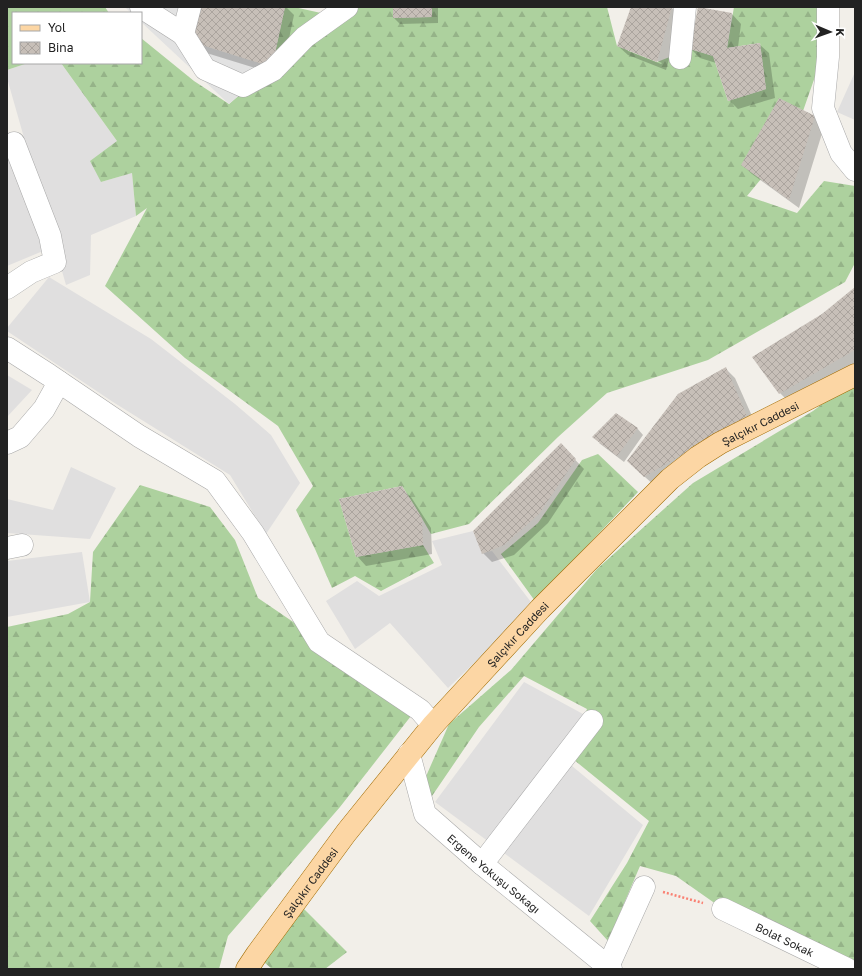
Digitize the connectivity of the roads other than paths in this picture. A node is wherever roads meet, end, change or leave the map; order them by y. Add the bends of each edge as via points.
1 (141, 7) edge
2 (190, 7) edge
3 (347, 7) edge
4 (686, 7) edge
5 (828, 7) edge
6 (183, 34) junction
7 (680, 58) dead end
8 (14, 143) dead end
9 (855, 170) edge
10 (7, 288) edge
11 (7, 348) edge
12 (855, 375) edge
13 (60, 382) junction
14 (7, 443) edge
15 (592, 721) dead end
16 (433, 724) junction
17 (409, 754) junction
18 (482, 864) junction
19 (644, 887) road end
20 (722, 909) road end
21 (609, 968) edge
22 (248, 969) edge
23 (847, 969) edge

1 - 6 street
2 - 6 street
3 - 6 street via 305,37 273,70 244,86 205,69
4 - 7 street
5 - 9 street via 828,57 823,108 841,153
8 - 10 street via 50,236 55,262 31,272
11 - 13 street
12 - 16 main road, Şalçıkır Caddesi via 720,443 670,479 540,609
13 - 14 street via 44,409 20,437
13 - 16 street via 139,436 215,482 253,533 319,642 420,710
15 - 18 street
16 - 17 main road, Şalçıkır Caddesi
17 - 18 street, Ergene Yokuşu Sokağı via 425,814
17 - 22 main road, Şalçıkır Caddesi via 346,833
18 - 21 street, Ergene Yokuşu Sokağı
19 - 21 street
20 - 23 street, Bolat Sokak

